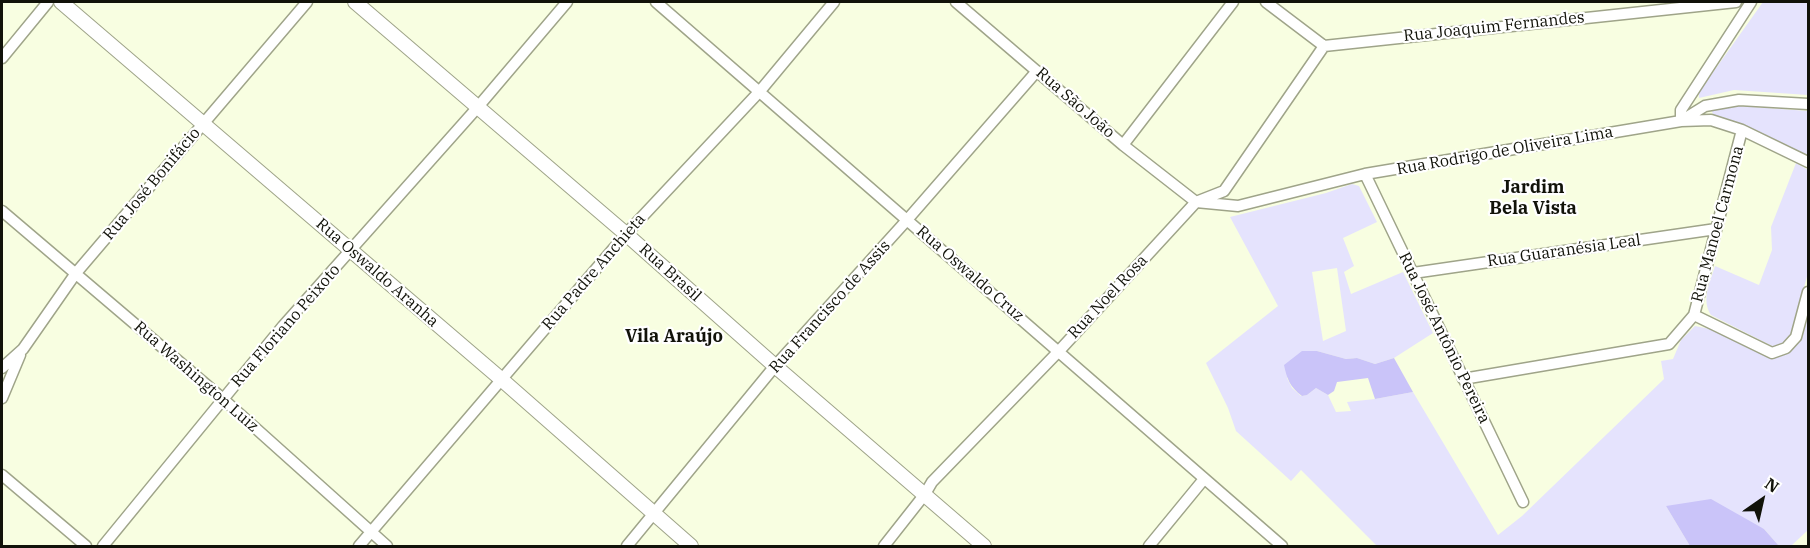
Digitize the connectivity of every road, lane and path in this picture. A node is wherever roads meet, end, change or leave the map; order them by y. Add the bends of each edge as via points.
1 (48, 2) edge
2 (61, 2) edge
3 (307, 2) edge
4 (355, 2) edge
5 (567, 2) edge
6 (656, 2) edge
7 (834, 2) edge
8 (956, 2) edge
9 (1233, 2) edge
10 (1266, 2) edge
11 (1736, 2) edge
12 (1751, 2) edge
13 (1324, 46) junction
14 (2, 57) edge
15 (1037, 71) junction
16 (760, 91) junction
17 (1809, 104) edge
18 (477, 108) junction
19 (1681, 121) junction
20 (203, 123) junction
21 (1742, 130) junction
22 (1123, 145) junction
23 (1809, 162) edge
24 (1365, 174) junction
25 (1196, 202) junction
26 (2, 211) edge
27 (907, 220) junction
28 (1716, 230) junction
29 (626, 234) junction
30 (351, 252) junction
31 (76, 273) junction
32 (1413, 273) junction
33 (1809, 292) edge
34 (1694, 315) junction
35 (23, 349) junction
36 (1059, 351) junction
37 (775, 366) junction
38 (2, 368) edge
39 (501, 379) junction
40 (1463, 379) junction
41 (2, 398) edge
42 (223, 399) junction
43 (2, 475) edge
44 (1204, 479) junction
45 (925, 494) junction
46 (1523, 502) dead end
47 (654, 515) junction
48 (371, 532) junction
49 (86, 546) edge
50 (102, 546) edge
51 (359, 546) edge
52 (387, 546) edge
53 (627, 546) edge
54 (691, 546) edge
55 (884, 546) edge
56 (984, 546) edge
57 (1149, 546) edge
58 (1282, 546) edge

1 - 14 street
2 - 20 street, Rua Oswaldo Aranha
3 - 20 street, Rua José Bonifácio
4 - 18 street, Rua Brasil
5 - 18 street, Rua Floriano Peixoto
6 - 16 street, Rua Oswaldo Cruz
7 - 16 street, Rua Padre Anchieta
8 - 15 street, Rua São João
9 - 22 street
10 - 13 street
11 - 13 street, Rua Joaquim Fernandes
12 - 19 street via 1681,110
13 - 25 street, Rua Noel Rosa via 1224,191
15 - 22 street, Rua São João
15 - 27 street, Rua Francisco de Assis
16 - 27 street, Rua Oswaldo Cruz
16 - 29 street, Rua Padre Anchieta
17 - 19 street via 1739,100 1705,106
18 - 29 street, Rua Brasil
18 - 30 street, Rua Floriano Peixoto
19 - 21 street, Rua Rodrigo de Oliveira Lima via 1711,120
19 - 24 street, Rua Rodrigo de Oliveira Lima
20 - 30 street, Rua Oswaldo Aranha
20 - 31 street, Rua José Bonifácio
21 - 23 street, Rua Rodrigo de Oliveira Lima
21 - 28 street, Rua Manoel Carmona
22 - 25 street, Rua São João
24 - 25 street, Rua Rodrigo de Oliveira Lima via 1238,206
24 - 32 street, Rua José Antônio Pereira
25 - 36 street, Rua Noel Rosa
26 - 31 street, Rua Washington Luiz
27 - 36 street, Rua Oswaldo Cruz
27 - 37 street, Rua Francisco de Assis
28 - 32 street, Rua Guaranésia Leal
28 - 34 street, Rua Manoel Carmona
29 - 37 street, Rua Brasil
29 - 39 street, Rua Padre Anchieta
30 - 39 street, Rua Oswaldo Aranha
30 - 42 street, Rua Floriano Peixoto
31 - 35 street, Rua José Bonifácio
31 - 42 street, Rua Washington Luiz
32 - 40 street, Rua José Antônio Pereira
33 - 34 street via 1796,337 1786,348 1772,353
34 - 40 street, Rua Manoel Carmona via 1669,344
35 - 38 street, Rua José Bonifácio
35 - 41 street
36 - 44 street, Rua Oswaldo Cruz
36 - 45 street, Rua Noel Rosa via 932,482
37 - 45 street, Rua Brasil
37 - 47 street, Rua Francisco de Assis
39 - 47 street, Rua Oswaldo Aranha
39 - 48 street, Rua Padre Anchieta
40 - 46 street, Rua José Antônio Pereira
42 - 48 street, Rua Washington Luiz
42 - 50 street, Rua Floriano Peixoto
43 - 49 street
44 - 57 street
44 - 58 street, Rua Oswaldo Cruz
45 - 55 street, Rua Noel Rosa
45 - 56 street, Rua Brasil
47 - 53 street, Rua Francisco de Assis
47 - 54 street, Rua Oswaldo Aranha
48 - 51 street, Rua Padre Anchieta
48 - 52 street, Rua Washington Luiz

